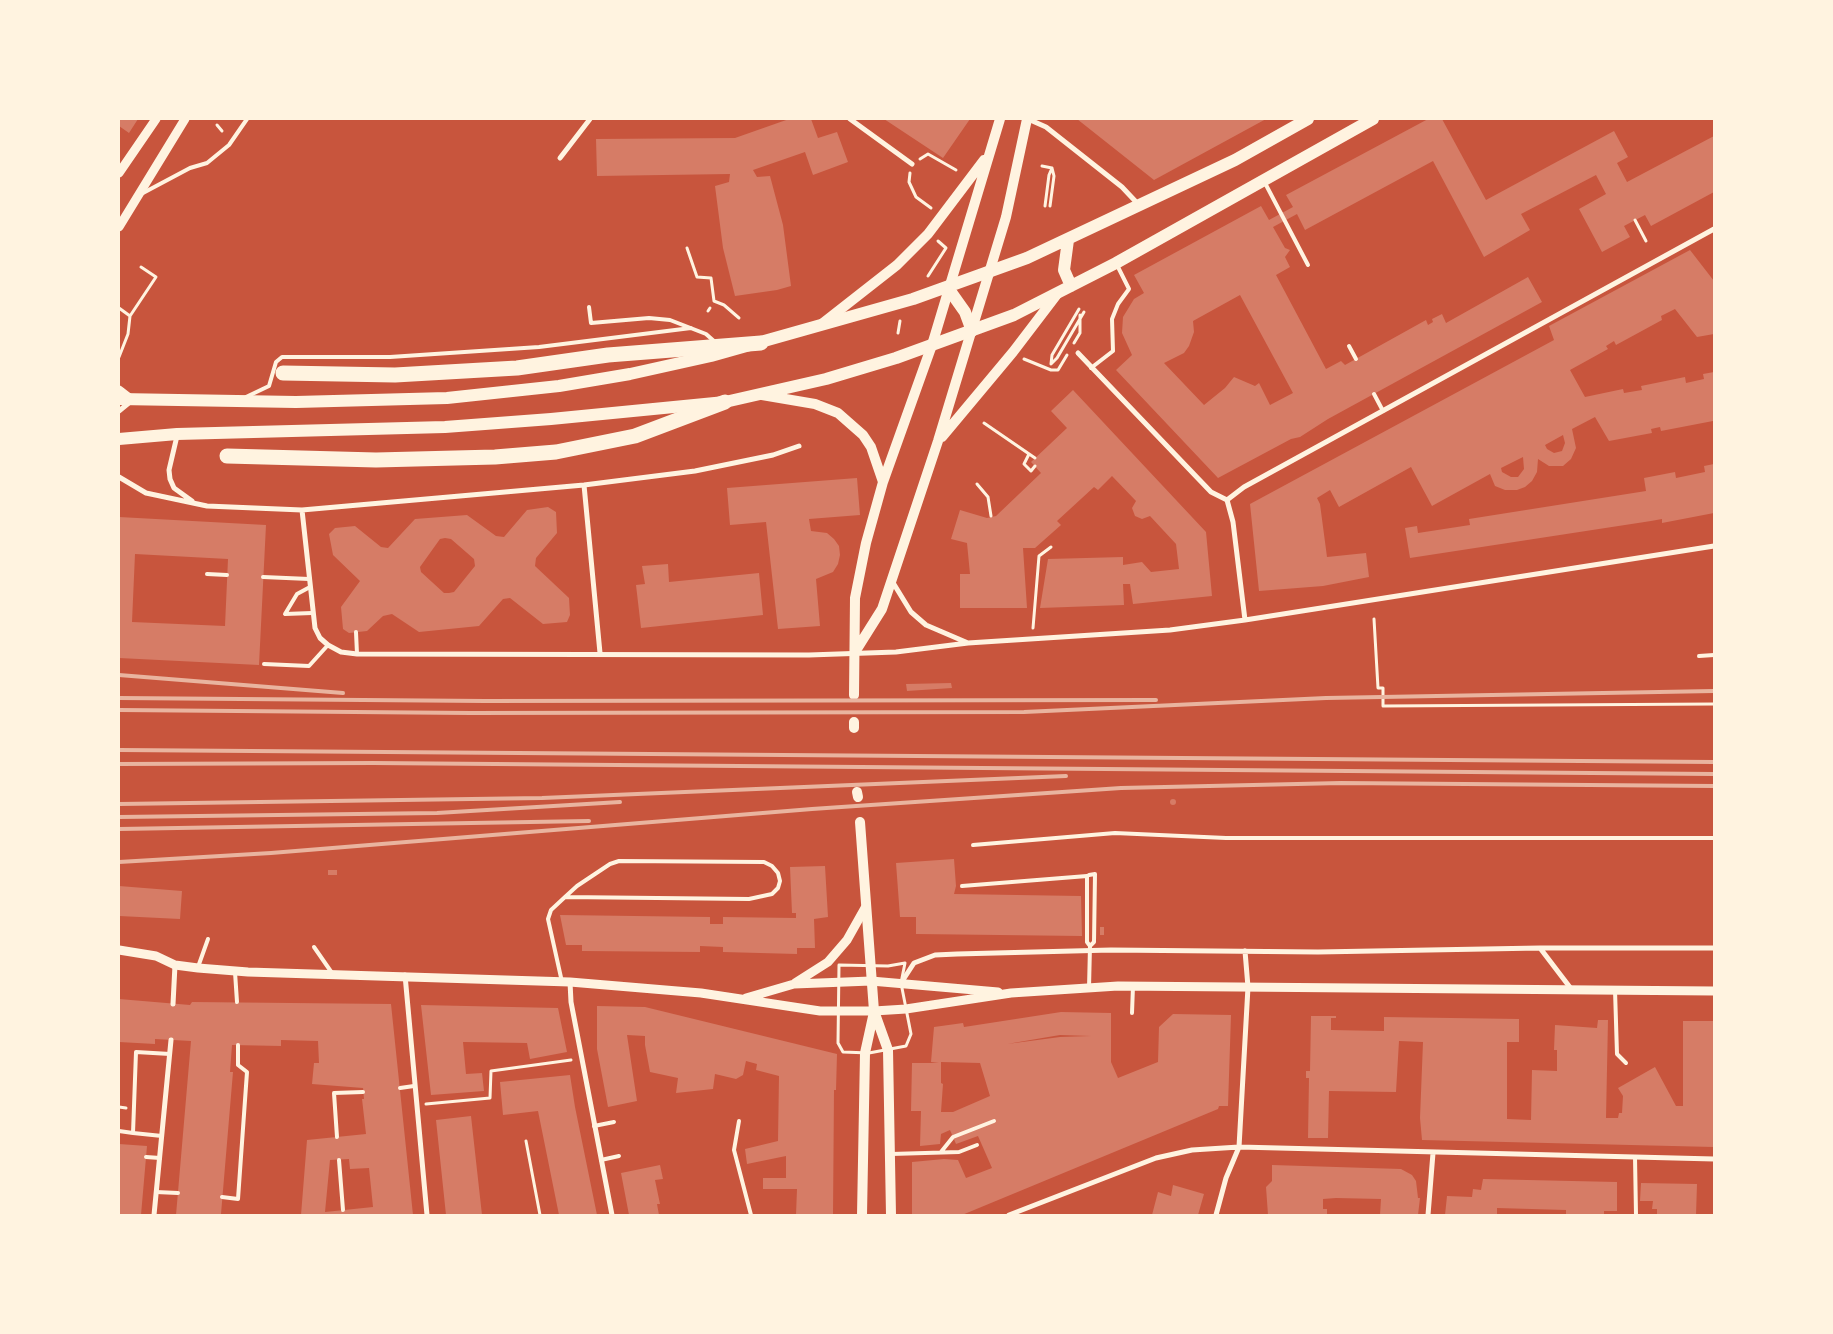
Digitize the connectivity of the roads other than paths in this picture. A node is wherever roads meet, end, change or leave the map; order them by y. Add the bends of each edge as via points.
1 (156, 119) edge
2 (185, 119) edge
3 (247, 119) edge
4 (590, 119) edge
5 (850, 119) edge
6 (1000, 119) edge
7 (1028, 119) edge
8 (1308, 119) edge
9 (1373, 119) edge
10 (989, 153) junction
11 (560, 158) dead end
12 (912, 164) road end
13 (119, 173) edge
14 (1264, 181) junction
15 (136, 196) junction
16 (1140, 206) junction
17 (119, 227) edge
18 (1714, 228) edge
19 (1068, 240) junction
20 (1116, 263) junction
21 (1308, 265) dead end
22 (990, 272) junction
23 (1071, 286) junction
24 (948, 288) junction
25 (1058, 293) junction
26 (589, 307) dead end
27 (818, 327) junction
28 (690, 328) junction
29 (972, 331) junction
30 (761, 343) junction
31 (719, 345) junction
32 (932, 345) junction
33 (1349, 346) dead end
34 (1078, 352) dead end
35 (1356, 358) dead end
36 (1091, 368) junction
37 (283, 373) dead end
38 (119, 390) edge
39 (1374, 394) dead end
40 (761, 395) junction
41 (119, 399) edge
42 (132, 400) junction
43 (238, 402) junction
44 (725, 402) junction
45 (119, 411) edge
46 (1383, 412) junction
47 (177, 434) junction
48 (119, 439) edge
49 (938, 442) junction
50 (799, 446) dead end
51 (227, 456) dead end
52 (119, 477) edge
53 (883, 482) junction
54 (584, 485) junction
55 (1227, 500) junction
56 (194, 503) junction
57 (302, 510) junction
58 (1714, 546) edge
59 (207, 574) dead end
60 (227, 575) dead end
61 (264, 577) dead end
62 (309, 579) junction
63 (892, 581) junction
64 (310, 587) junction
65 (312, 613) junction
66 (1244, 620) junction
67 (356, 632) dead end
68 (968, 643) junction
69 (328, 645) junction
70 (855, 653) junction
71 (357, 654) junction
72 (600, 654) junction
73 (1714, 654) edge
74 (1699, 656) dead end
75 (264, 664) dead end
76 (854, 695) dead end
77 (860, 822) dead end
78 (1714, 838) edge
79 (973, 845) dead end
80 (1090, 875) dead end
81 (962, 886) dead end
82 (564, 897) junction
83 (865, 908) junction
84 (208, 939) dead end
85 (314, 947) dead end
86 (1090, 948) junction
87 (1540, 948) junction
88 (1714, 948) edge
89 (119, 950) edge
90 (1245, 952) junction
91 (175, 965) junction
92 (198, 968) junction
93 (235, 971) junction
94 (332, 973) junction
95 (405, 975) junction
96 (871, 981) junction
97 (566, 982) junction
98 (901, 983) junction
99 (794, 984) junction
100 (1133, 986) junction
101 (1248, 987) junction
102 (1089, 988) junction
103 (1572, 990) junction
104 (1615, 990) junction
105 (1714, 991) edge
106 (1011, 993) junction
107 (743, 998) junction
108 (237, 1002) dead end
109 (173, 1004) dead end
110 (874, 1012) junction
111 (1132, 1013) dead end
112 (171, 1040) dead end
113 (238, 1045) dead end
114 (170, 1054) junction
115 (1626, 1063) dead end
116 (414, 1086) junction
117 (400, 1088) dead end
118 (363, 1092) dead end
119 (739, 1121) dead end
120 (994, 1121) dead end
121 (614, 1122) dead end
122 (594, 1126) junction
123 (119, 1131) edge
124 (133, 1133) junction
125 (162, 1136) junction
126 (337, 1137) dead end
127 (977, 1144) dead end
128 (1239, 1147) junction
129 (941, 1152) junction
130 (1433, 1153) junction
131 (890, 1154) junction
132 (619, 1156) dead end
133 (146, 1157) dead end
134 (1635, 1157) junction
135 (160, 1158) junction
136 (1714, 1159) edge
137 (339, 1160) dead end
138 (601, 1160) junction
139 (156, 1192) junction
140 (178, 1194) dead end
141 (222, 1197) dead end
142 (343, 1210) dead end
143 (154, 1215) edge
144 (427, 1215) edge
145 (612, 1215) edge
146 (751, 1215) edge
147 (862, 1215) edge
148 (891, 1215) edge
149 (1009, 1215) edge
150 (1216, 1215) edge
151 (1428, 1215) edge
152 (1636, 1215) edge

1 - 13 street
2 - 15 street
3 - 15 lane via 229,145 207,163 190,168
4 - 11 street
5 - 12 street
6 - 10 main road
7 - 16 street via 1046,127
7 - 22 main road via 1008,211
8 - 16 main road via 1235,160
9 - 14 main road
10 - 24 main road
10 - 27 main road via 928,234 897,264
14 - 20 main road
14 - 21 lane
15 - 17 street
16 - 19 main road
18 - 46 street
19 - 22 main road
19 - 23 main road via 1064,270
20 - 23 main road
20 - 36 lane via 1129,290 1112,319 1113,351
22 - 24 main road
22 - 29 main road
23 - 25 main road
24 - 27 main road
24 - 29 main road via 965,312
24 - 32 main road
25 - 29 main road
25 - 49 main road
26 - 28 lane via 590,323 649,318 670,320
27 - 30 main road
28 - 31 lane via 706,334
28 - 43 lane via 539,347 390,358 282,357 276,362 269,386
29 - 32 main road
29 - 49 main road
30 - 31 highway
30 - 43 main road via 630,374 559,386 447,398
31 - 37 highway via 508,368 396,375
32 - 40 main road via 856,370
32 - 53 main road
33 - 35 lane
34 - 36 street
36 - 55 street via 1211,492
38 - 42 street
39 - 46 lane
40 - 44 main road
40 - 53 main road via 815,404 838,413 863,435 871,447
41 - 42 main road
42 - 43 main road
42 - 45 street
44 - 47 main road via 445,427
44 - 51 highway via 635,436 556,452 413,459
46 - 55 street via 1244,487
47 - 48 main road
47 - 56 street via 170,479 179,492
49 - 63 main road
50 - 54 street via 773,455 695,471
52 - 56 street via 146,492
53 - 70 main road via 855,598
54 - 57 street
54 - 72 street
55 - 66 street via 1233,522
56 - 57 street via 226,508
57 - 62 street
58 - 66 street
59 - 60 lane
61 - 62 lane
62 - 64 street
63 - 68 street via 912,612 926,625
63 - 70 main road via 882,609
64 - 65 street
64 - 65 lane via 296,594 285,614
65 - 69 street via 320,638
66 - 68 street via 1170,630
67 - 71 lane
68 - 70 street via 896,652
69 - 71 street via 341,652
69 - 75 lane via 308,666
70 - 72 street
70 - 76 main road
71 - 72 street
73 - 74 lane
77 - 83 main road
78 - 79 lane via 1226,838 1115,833
80 - 86 lane via 1094,874 1094,942
81 - 86 lane via 1087,876 1087,942
82 - 82 lane via 750,899 772,894 780,881 778,873 764,862 619,861 601,869
82 - 97 lane via 551,910 548,919
83 - 96 main road
83 - 99 street via 847,940 828,962
84 - 92 lane
85 - 94 lane
86 - 90 street
86 - 98 street via 935,955 914,963
86 - 102 lane
87 - 88 street
87 - 90 street
87 - 103 street
89 - 91 street via 156,956
90 - 101 street
91 - 92 street
91 - 109 street
92 - 93 street
93 - 94 street
93 - 108 lane
94 - 95 street
95 - 97 street
95 - 116 street
96 - 98 street
96 - 99 street
96 - 110 main road
97 - 107 street
97 - 122 street
98 - 106 street
99 - 107 street
100 - 101 street
100 - 102 street
100 - 111 lane
101 - 103 street
101 - 128 street
102 - 106 street
103 - 104 street
104 - 105 street
104 - 115 lane via 1617,1054
106 - 110 street
107 - 110 street via 820,1011
110 - 131 main road via 888,1050
110 - 147 main road via 865,1053
112 - 114 street
113 - 141 lane via 238,1065 246,1072 238,1198
114 - 124 lane via 136,1052
114 - 125 street
116 - 117 lane
116 - 144 street
118 - 126 lane via 334,1093
119 - 146 lane via 734,1150
120 - 129 lane via 953,1137
121 - 122 lane
122 - 138 street
123 - 124 lane
124 - 125 lane
125 - 135 street
127 - 129 lane via 959,1152
128 - 130 street
128 - 149 street via 1192,1150 1156,1158
128 - 150 street
129 - 131 lane
130 - 134 street
130 - 151 street
131 - 148 main road
132 - 138 lane
133 - 135 lane
134 - 136 street
134 - 152 lane
135 - 139 street
137 - 142 lane
138 - 145 street
139 - 140 lane
139 - 143 street

